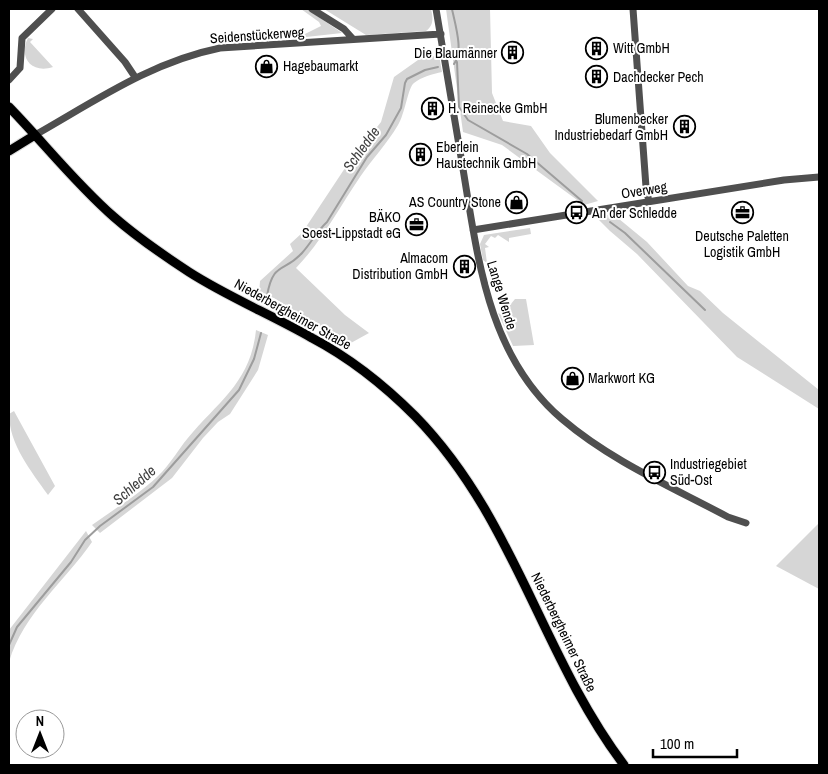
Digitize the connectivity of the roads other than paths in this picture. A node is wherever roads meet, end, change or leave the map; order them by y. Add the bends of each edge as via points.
1 (52, 9) edge
2 (78, 9) edge
3 (312, 9) edge
4 (436, 9) edge
5 (633, 9) edge
6 (441, 34) junction
7 (353, 39) junction
8 (135, 77) junction
9 (9, 80) edge
10 (9, 106) edge
11 (35, 134) junction
12 (9, 151) edge
13 (819, 177) edge
14 (649, 202) junction
15 (473, 230) junction
16 (746, 523) dead end
17 (624, 765) edge

1 - 9 street via 22,38 20,68
2 - 8 street via 126,62
3 - 7 street via 344,29
4 - 6 street, Lange Wende
5 - 14 street
6 - 7 street, Seidenstückerweg
6 - 15 street, Lange Wende
7 - 8 street, Seidenstückerweg via 220,48 190,54
8 - 11 street, Seidenstückerweg
10 - 11 main road, Niederbergheimer Straße
11 - 12 main road
11 - 17 main road, Niederbergheimer Straße via 94,198 145,242 192,274 314,338 347,359 392,394 437,440 490,515 580,697
13 - 14 street, Overweg
14 - 15 street, Overweg
15 - 16 street, Lange Wende via 484,288 500,334 528,383 549,407 590,441 619,459 728,518

